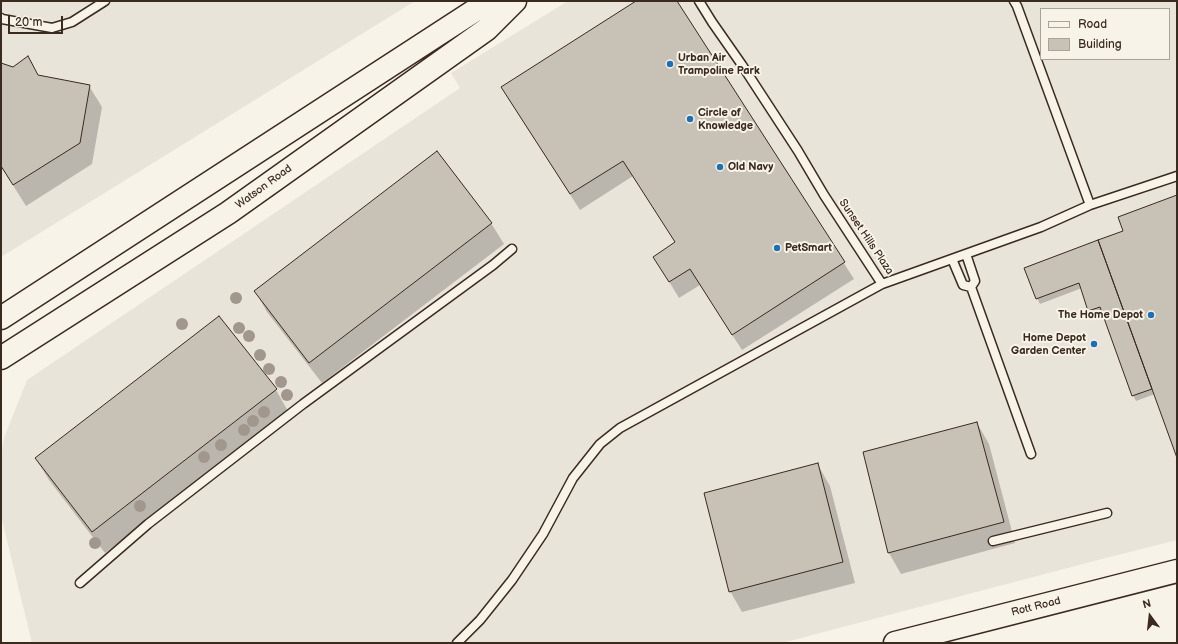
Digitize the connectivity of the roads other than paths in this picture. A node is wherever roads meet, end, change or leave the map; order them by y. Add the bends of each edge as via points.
1 (105, 1) edge
2 (497, 1) edge
3 (516, 1) edge
4 (699, 1) edge
5 (1014, 1) edge
6 (1, 18) edge
7 (1177, 176) edge
8 (1090, 205) junction
9 (512, 249) dead end
10 (966, 254) junction
11 (952, 259) junction
12 (882, 284) junction
13 (971, 287) junction
14 (6, 312) edge
15 (1, 358) edge
16 (1031, 454) dead end
17 (1107, 513) dead end
18 (993, 541) dead end
19 (1177, 571) edge
20 (80, 583) dead end
21 (457, 643) edge
22 (895, 643) edge

1 - 6 lane via 72,22 52,28
2 - 14 main road via 474,11
3 - 15 main road, Watson Road via 487,29 228,213
4 - 12 lane, Sunset Hills Plaza
5 - 8 lane
7 - 8 lane, Sunset Hills Plaza
8 - 10 lane, Sunset Hills Plaza via 1041,227
9 - 20 lane via 298,408 148,524
10 - 11 lane, Sunset Hills Plaza
10 - 13 lane via 975,281
11 - 12 lane, Sunset Hills Plaza
11 - 13 lane via 963,285
12 - 21 lane via 620,428 600,444 573,478 543,534 512,580 480,620
13 - 16 lane
17 - 18 lane
19 - 22 main road, Rott Road

